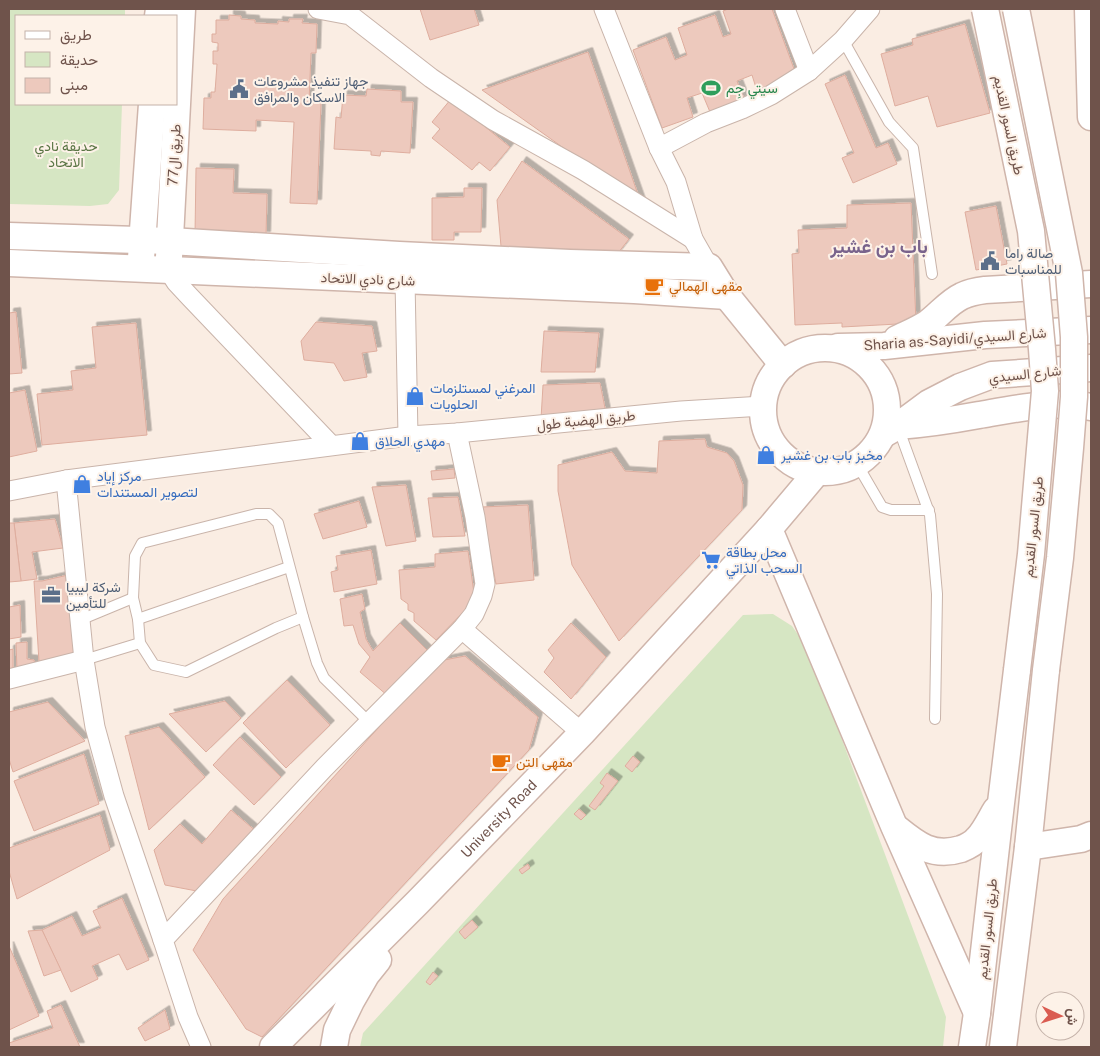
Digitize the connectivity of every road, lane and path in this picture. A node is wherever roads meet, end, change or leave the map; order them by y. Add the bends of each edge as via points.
1 (182, 9) edge
2 (318, 9) edge
3 (604, 9) edge
4 (785, 9) edge
5 (870, 9) edge
6 (985, 9) edge
7 (1016, 9) edge
8 (1088, 9) edge
9 (350, 12) edge
10 (844, 40) junction
11 (809, 71) junction
12 (178, 86) edge
13 (152, 105) edge
14 (177, 105) edge
15 (1091, 117) edge
16 (659, 148) junction
17 (9, 236) edge
18 (142, 240) junction
19 (693, 240) junction
20 (170, 241) junction
21 (9, 263) edge
22 (710, 267) junction
23 (140, 269) junction
24 (169, 271) junction
25 (932, 274) dead end
26 (404, 280) junction
27 (1091, 284) edge
28 (727, 296) junction
29 (1091, 330) edge
30 (884, 346) junction
31 (818, 348) junction
32 (783, 365) junction
33 (1091, 368) edge
34 (763, 406) junction
35 (1091, 407) edge
36 (891, 430) junction
37 (457, 433) junction
38 (408, 436) junction
39 (331, 445) junction
40 (857, 464) junction
41 (817, 472) junction
42 (66, 480) junction
43 (9, 490) edge
44 (929, 510) junction
45 (769, 529) junction
46 (289, 567) junction
47 (133, 598) junction
48 (303, 617) junction
49 (138, 618) junction
50 (80, 620) junction
51 (462, 629) junction
52 (140, 643) junction
53 (84, 660) junction
54 (9, 679) edge
55 (935, 719) dead end
56 (370, 723) junction
57 (582, 733) junction
58 (1000, 803) junction
59 (894, 826) junction
60 (1091, 835) edge
61 (1028, 847) junction
62 (418, 902) junction
63 (163, 940) junction
64 (977, 1013) junction
65 (201, 1047) edge
66 (273, 1047) edge
67 (334, 1047) edge
68 (972, 1047) edge
69 (1003, 1047) edge

1 - 12 main road, طريق ال77
2 - 9 street
3 - 16 street
4 - 11 street
5 - 10 street
6 - 58 main road, طريق السور القديم, bridge via 1031,231 1045,391 1031,554
7 - 61 main road, طريق السور القديم, bridge via 1069,272 1074,337 1070,448
8 - 15 main road
9 - 19 street via 430,78 493,120 583,170
10 - 11 street
10 - 25 lane via 889,122 913,148
11 - 16 street via 772,96 706,123
13 - 18 main road
14 - 20 main road, طريق ال77
16 - 19 street via 676,182
17 - 18 main road, شارع نادي الاتحاد
18 - 20 main road, شارع نادي الاتحاد
18 - 23 main road
19 - 22 street
20 - 22 main road, شارع نادي الاتحاد via 399,256
20 - 24 main road, طريق ال77
21 - 23 main road, شارع نادي الاتحاد
22 - 28 main road
23 - 24 main road, شارع نادي الاتحاد
24 - 26 main road, شارع نادي الاتحاد
24 - 39 street
26 - 28 main road, شارع نادي الاتحاد
26 - 38 street
27 - 30 main road via 970,292 960,296 922,327
28 - 32 main road
29 - 30 main road, Sharia as-Sayidi/شارع السيدي via 985,335
30 - 31 main road, Sharia as-Sayidi/شارع السيدي
31 - 32 main road via 793,356
31 - 36 main road via 839,349 858,357 874,371 884,389
32 - 34 main road via 769,383
33 - 36 main road, شارع السيدي via 992,375 929,403
34 - 37 street, طريق الهضبة طول
34 - 41 main road via 772,442 799,467
35 - 36 main road via 1024,407
36 - 40 main road
36 - 44 lane
37 - 38 street, طريق الهضبة طول
37 - 51 street via 485,584 474,614
38 - 39 street, طريق الهضبة طول
39 - 42 street, طريق الهضبة طول
40 - 41 main road via 838,471
40 - 44 lane via 882,507
41 - 45 main road, University Road
42 - 43 street, طريق الهضبة طول
42 - 50 street
44 - 55 lane via 936,594
45 - 57 main road, University Road
45 - 59 main road
46 - 47 lane via 278,523 269,514 256,514 142,543 135,556
46 - 48 lane
46 - 49 lane
47 - 49 lane
47 - 50 lane
48 - 52 lane via 186,672 154,665
48 - 56 lane via 324,678
49 - 52 lane
50 - 53 street
51 - 56 street
51 - 57 street
52 - 53 lane
53 - 54 street
53 - 63 street via 96,727 114,796
56 - 63 street
57 - 62 main road, University Road
58 - 59 main road via 978,839 953,851 927,849
58 - 64 main road, طريق السور القديم
59 - 64 main road
60 - 61 main road
61 - 69 main road, طريق السور القديم
62 - 66 main road, University Road
62 - 67 main road via 351,1001 337,1030
63 - 65 street
64 - 68 main road, طريق السور القديم

